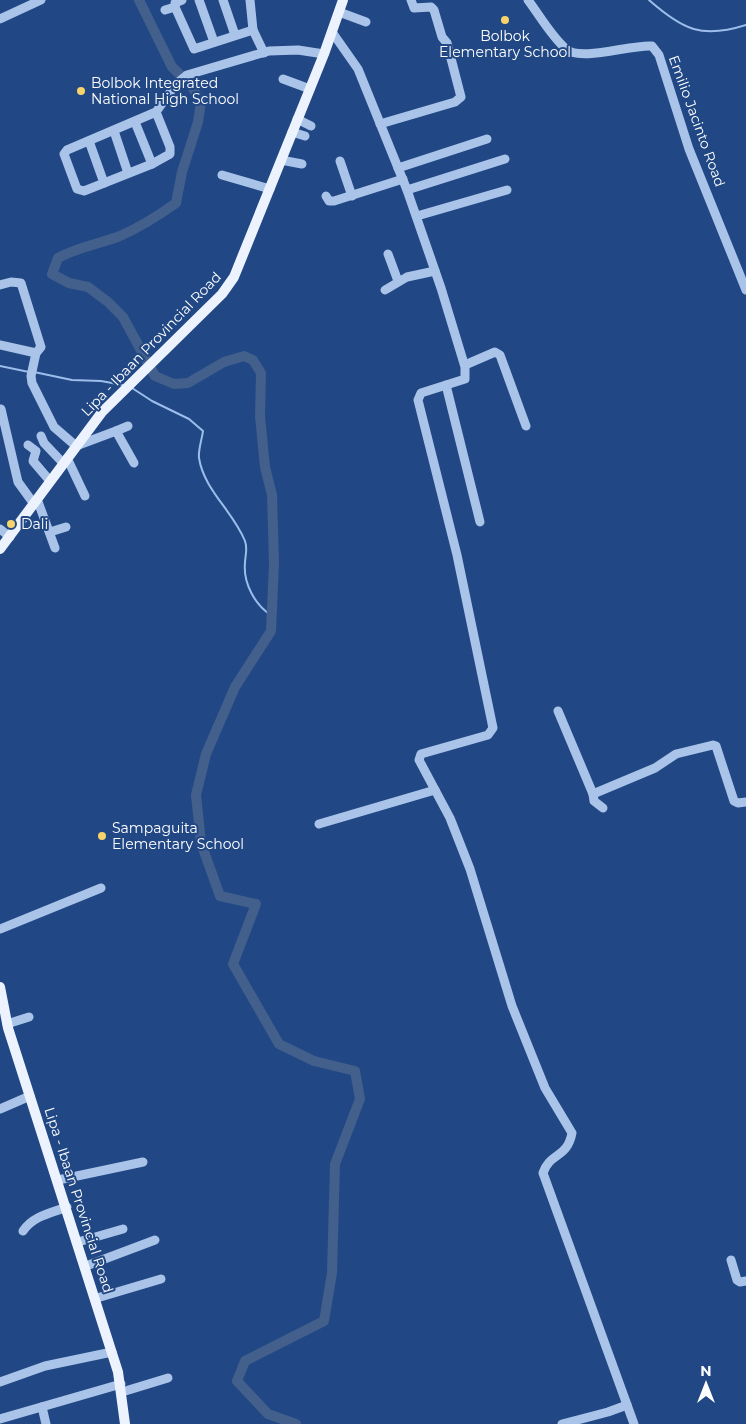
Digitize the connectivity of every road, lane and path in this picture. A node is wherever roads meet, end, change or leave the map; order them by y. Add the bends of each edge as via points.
1 (41, 0) edge
2 (182, 0) edge
3 (199, 0) edge
4 (223, 0) edge
5 (250, 0) edge
6 (343, 0) edge
7 (411, 0) edge
8 (528, 0) edge
9 (338, 12) junction
10 (0, 19) edge
11 (366, 22) dead end
12 (254, 30) junction
13 (332, 32) junction
14 (235, 36) junction
15 (214, 42) junction
16 (264, 53) junction
17 (324, 54) junction
18 (283, 79) dead end
19 (310, 89) junction
20 (156, 112) junction
21 (297, 119) junction
22 (135, 122) junction
23 (380, 124) junction
24 (311, 126) dead end
25 (114, 131) junction
26 (292, 132) junction
27 (306, 136) dead end
28 (487, 139) dead end
29 (90, 141) junction
30 (505, 159) dead end
31 (281, 160) junction
32 (340, 161) dead end
33 (152, 164) junction
34 (302, 164) dead end
35 (398, 168) junction
36 (128, 173) junction
37 (222, 175) dead end
38 (403, 179) junction
39 (104, 183) junction
40 (270, 189) junction
41 (407, 190) junction
42 (507, 190) dead end
43 (326, 196) dead end
44 (352, 196) junction
45 (417, 216) junction
46 (388, 254) dead end
47 (435, 271) junction
48 (398, 281) junction
49 (0, 285) edge
50 (384, 290) dead end
51 (746, 290) edge
52 (0, 345) edge
53 (36, 353) junction
54 (465, 365) junction
55 (446, 385) junction
56 (1, 408) edge
57 (128, 426) dead end
58 (526, 426) dead end
59 (116, 432) junction
60 (42, 436) dead end
61 (78, 444) junction
62 (28, 445) dead end
63 (65, 461) junction
64 (134, 462) dead end
65 (50, 481) junction
66 (85, 496) dead end
67 (36, 502) junction
68 (480, 522) dead end
69 (66, 527) dead end
70 (0, 529) edge
71 (50, 532) junction
72 (10, 537) junction
73 (55, 548) dead end
74 (0, 549) edge
75 (558, 711) dead end
76 (435, 790) junction
77 (593, 794) junction
78 (746, 802) edge
79 (603, 808) dead end
80 (319, 824) dead end
81 (101, 888) dead end
82 (0, 929) edge
83 (0, 987) edge
84 (29, 1017) dead end
85 (5, 1027) edge
86 (30, 1096) junction
87 (0, 1109) edge
88 (143, 1162) dead end
89 (58, 1180) junction
90 (67, 1208) junction
91 (123, 1229) dead end
92 (23, 1231) dead end
93 (155, 1240) dead end
94 (78, 1242) junction
95 (731, 1260) dead end
96 (86, 1266) junction
97 (161, 1278) dead end
98 (746, 1281) edge
99 (96, 1298) junction
100 (112, 1352) junction
101 (168, 1378) dead end
102 (0, 1382) edge
103 (121, 1388) junction
104 (627, 1404) junction
105 (42, 1407) junction
106 (0, 1419) edge
107 (46, 1424) edge
108 (125, 1424) edge
109 (562, 1424) edge
110 (634, 1424) edge

1 - 10 street
2 - 15 street via 170,9 192,48 196,50
3 - 15 street
4 - 14 street
5 - 12 street
6 - 9 main road, Lipa - Ibaan Provincial Road
7 - 23 street via 414,8 431,7 434,10 442,37 447,42 461,97 455,102
8 - 51 street, Emilio Jacinto Road via 559,42 572,53 585,54 640,44 652,46 659,56 689,149
9 - 11 street
9 - 13 main road, Lipa - Ibaan Provincial Road
12 - 14 street
12 - 16 street
13 - 17 main road, Lipa - Ibaan Provincial Road
13 - 23 street via 358,69
14 - 15 street
16 - 17 street via 298,50
16 - 20 street via 187,75 176,84
17 - 19 main road, Lipa - Ibaan Provincial Road
18 - 19 street
19 - 21 main road, Lipa - Ibaan Provincial Road
20 - 22 street
20 - 33 street via 172,152
21 - 24 street
21 - 26 main road, Lipa - Ibaan Provincial Road
22 - 25 street
22 - 33 street
23 - 35 street
25 - 29 street
25 - 36 street
26 - 27 street
26 - 31 main road, Lipa - Ibaan Provincial Road
28 - 35 street
29 - 39 street
29 - 39 street via 67,150 65,158 77,189 84,191
30 - 41 street
31 - 34 street
31 - 40 main road, Lipa - Ibaan Provincial Road
32 - 44 street
33 - 36 street
35 - 38 street
36 - 39 street
37 - 40 street
38 - 41 street
38 - 44 street
40 - 61 main road, Lipa - Ibaan Provincial Road via 234,277 222,294 102,412
41 - 45 street
42 - 45 street
43 - 44 street via 331,202
45 - 47 street
46 - 48 street
47 - 48 street
47 - 54 street
48 - 50 street
49 - 53 street via 21,283 41,348
52 - 53 street
53 - 61 street via 32,383 54,426
54 - 55 street via 465,379
54 - 58 street via 495,352 500,355
55 - 68 street
55 - 76 street via 421,393 418,400 457,555 493,728 488,735 419,755
56 - 67 street via 18,482
57 - 59 street
59 - 61 street
59 - 64 street
60 - 63 street via 44,443
61 - 63 main road, Lipa - Ibaan Provincial Road
62 - 65 street via 36,451 33,462
63 - 65 main road, Lipa - Ibaan Provincial Road
63 - 66 street
65 - 67 main road, Lipa - Ibaan Provincial Road
67 - 71 street
67 - 72 main road, Lipa - Ibaan Provincial Road
69 - 71 street
70 - 72 street
71 - 73 street
72 - 74 main road, Lipa - Ibaan Provincial Road
75 - 77 street
76 - 80 street
76 - 104 street via 470,869 516,1015 545,1088 572,1133 565,1151 546,1163 543,1173
77 - 78 street via 655,768 676,754 712,745 716,746 734,801 738,804
77 - 79 street via 594,801
81 - 82 street
83 - 85 main road, Lipa - Ibaan Provincial Road
84 - 85 street
85 - 86 main road, Lipa - Ibaan Provincial Road
86 - 87 street
86 - 89 main road, Lipa - Ibaan Provincial Road
88 - 89 street
89 - 90 main road, Lipa - Ibaan Provincial Road
90 - 92 street via 35,1219
90 - 94 main road, Lipa - Ibaan Provincial Road
91 - 94 street
93 - 96 street
94 - 96 main road, Lipa - Ibaan Provincial Road
95 - 98 street via 737,1280
96 - 99 main road, Lipa - Ibaan Provincial Road
97 - 99 street
99 - 100 main road, Lipa - Ibaan Provincial Road
100 - 102 street via 45,1366
100 - 103 main road, Lipa - Ibaan Provincial Road
101 - 103 street
103 - 105 street
103 - 108 main road, Lipa - Ibaan Provincial Road
104 - 109 street
104 - 110 street
105 - 106 street
105 - 107 street

